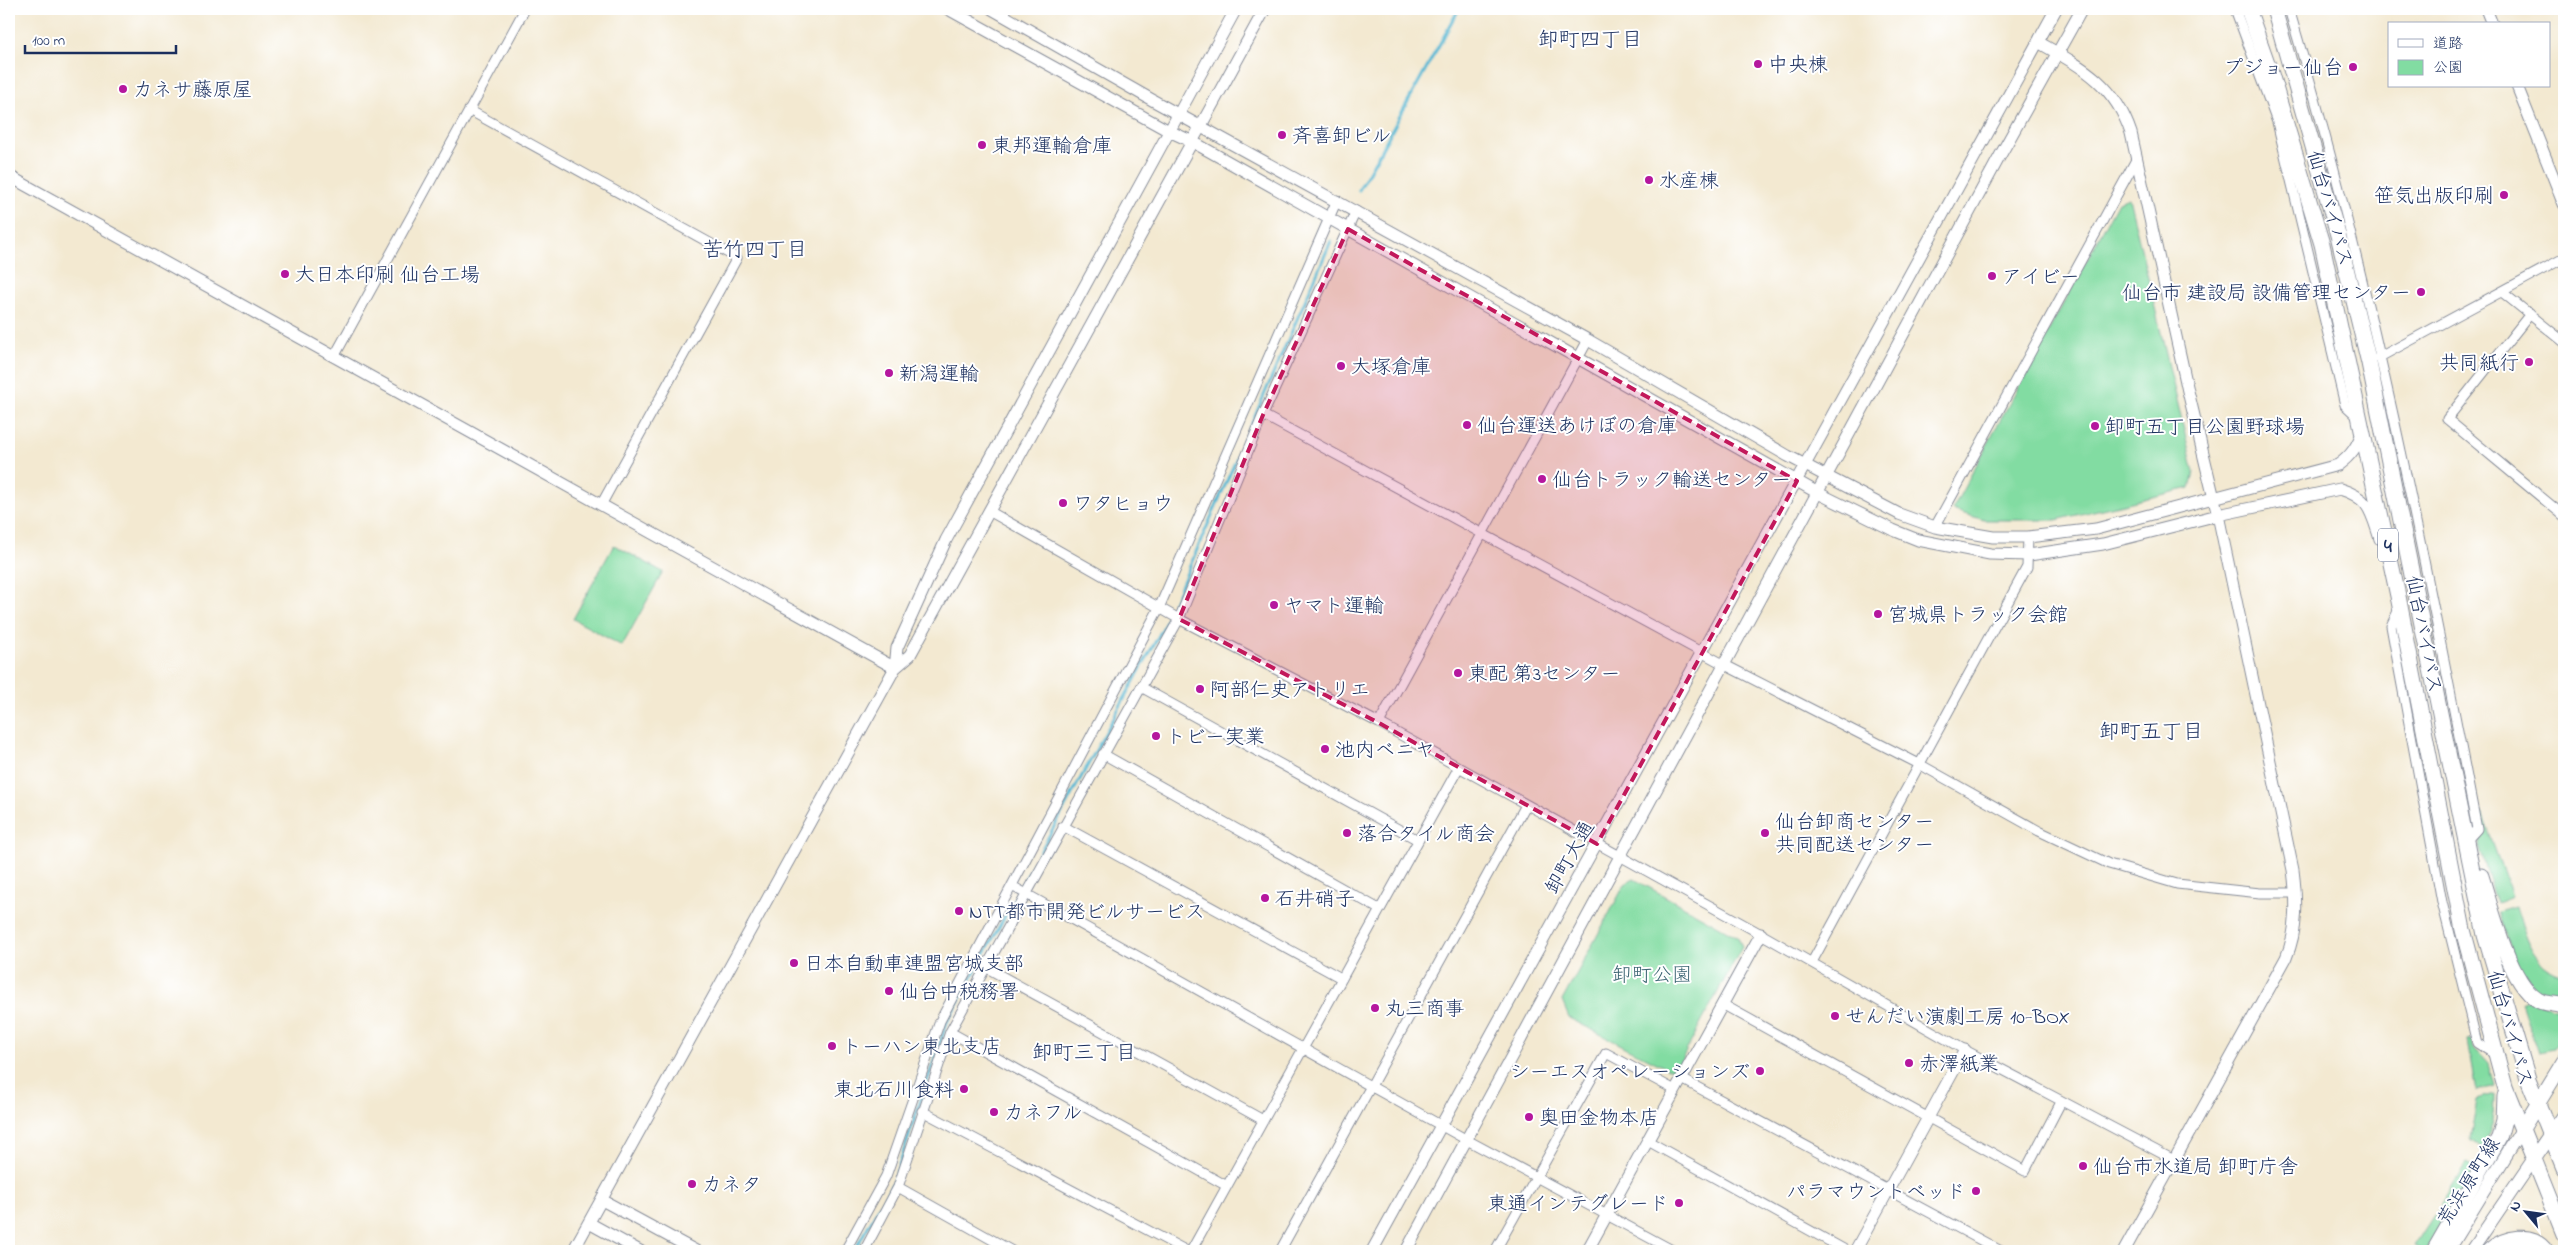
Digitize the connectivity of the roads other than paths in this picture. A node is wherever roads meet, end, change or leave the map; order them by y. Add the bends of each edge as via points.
1 (525, 9) edge
2 (949, 9) edge
3 (992, 9) edge
4 (1236, 9) edge
5 (1265, 9) edge
6 (2056, 9) edge
7 (2082, 9) edge
8 (2235, 9) edge
9 (2248, 9) edge
10 (2274, 9) edge
11 (2289, 9) edge
12 (2486, 9) edge
13 (2491, 22) edge
14 (2038, 42) junction
15 (2058, 53) junction
16 (2518, 88) edge
17 (469, 110) junction
18 (1178, 113) junction
19 (1201, 126) junction
20 (1169, 131) junction
21 (1193, 142) junction
22 (2137, 158) junction
23 (9, 176) edge
24 (1336, 200) junction
25 (2564, 204) edge
26 (1356, 211) junction
27 (1328, 218) junction
28 (1348, 229) junction
29 (2564, 258) edge
30 (2502, 292) junction
31 (2530, 314) junction
32 (1588, 340) junction
33 (2564, 342) edge
34 (334, 357) junction
35 (1578, 358) junction
36 (2375, 360) junction
37 (1263, 415) junction
38 (2363, 425) junction
39 (1806, 465) junction
40 (1827, 477) junction
41 (1797, 480) junction
42 (1818, 493) junction
43 (2213, 496) junction
44 (601, 505) junction
45 (989, 511) junction
46 (2218, 515) junction
47 (2564, 516) edge
48 (1936, 527) junction
49 (1482, 533) junction
50 (2028, 537) junction
51 (2029, 555) junction
52 (2399, 601) junction
53 (1160, 608) junction
54 (1176, 617) junction
55 (1702, 653) junction
56 (1725, 665) junction
57 (895, 668) junction
58 (1141, 687) junction
59 (1379, 723) junction
60 (1103, 754) junction
61 (1921, 766) junction
62 (1458, 767) junction
63 (1526, 805) junction
64 (1063, 826) junction
65 (1418, 840) junction
66 (2467, 843) junction
67 (1597, 844) junction
68 (1621, 857) junction
69 (1012, 886) junction
70 (2296, 893) junction
71 (1027, 894) junction
72 (1379, 909) junction
73 (1761, 934) junction
74 (1812, 962) junction
75 (987, 968) junction
76 (1341, 978) junction
77 (1722, 1004) junction
78 (2564, 1006) edge
79 (950, 1032) junction
80 (1302, 1048) junction
81 (1965, 1050) junction
82 (2564, 1061) edge
83 (1682, 1079) junction
84 (1371, 1086) junction
85 (2505, 1087) junction
86 (1676, 1090) junction
87 (2061, 1102) junction
88 (2537, 1106) junction
89 (922, 1111) junction
90 (2564, 1116) edge
91 (1928, 1117) junction
92 (1263, 1120) junction
93 (1441, 1125) junction
94 (2521, 1131) junction
95 (2551, 1137) junction
96 (1467, 1140) junction
97 (1648, 1141) junction
98 (2174, 1160) junction
99 (2533, 1160) junction
100 (2564, 1168) edge
101 (1536, 1177) junction
102 (1227, 1186) junction
103 (898, 1187) junction
104 (1889, 1190) junction
105 (602, 1200) junction
106 (1606, 1216) junction
107 (589, 1223) junction
108 (2564, 1234) edge
109 (573, 1251) edge
110 (640, 1251) edge
111 (696, 1251) edge
112 (845, 1251) edge
113 (864, 1251) edge
114 (1012, 1251) edge
115 (1187, 1251) edge
116 (1191, 1251) edge
117 (1280, 1251) edge
118 (1372, 1251) edge
119 (1406, 1251) edge
120 (1495, 1251) edge
121 (1587, 1251) edge
122 (1674, 1251) edge
123 (1847, 1251) edge
124 (1855, 1251) edge
125 (2001, 1251) edge
126 (2124, 1251) edge
127 (2434, 1251) edge
128 (2447, 1251) edge
129 (2471, 1251) edge
130 (2489, 1251) edge
131 (2546, 1251) edge

1 - 17 street
2 - 20 street
3 - 18 street
4 - 18 street
5 - 19 street
6 - 14 street, 卸町大通
7 - 15 street
8 - 38 street via 2277,122 2346,405
9 - 38 highway, 仙台バイパス / 4 via 2322,244
10 - 36 highway, 仙台バイパス / 4
11 - 36 street via 2336,170
12 - 13 street
14 - 15 street
14 - 39 street, 卸町大通
15 - 22 street via 2101,81 2115,98 2125,115
15 - 40 street
16 - 25 street
17 - 34 street
17 - 44 street via 737,258
18 - 19 street
18 - 20 street
19 - 21 street
19 - 24 street
20 - 21 street
20 - 57 street via 946,540 897,648
21 - 27 street
21 - 45 street
22 - 43 street
22 - 48 street
23 - 34 street
24 - 26 street
24 - 27 street
26 - 28 street
26 - 32 street
27 - 28 street
27 - 53 street
28 - 35 street
28 - 37 street
29 - 30 street
30 - 31 street
30 - 36 street
31 - 33 street
31 - 47 street via 2447,419
32 - 35 street
32 - 39 street
34 - 44 street
35 - 41 street
35 - 49 street
36 - 66 highway, 仙台バイパス / 4
37 - 49 street
37 - 54 street
38 - 43 street via 2357,446 2350,457 2338,465
38 - 52 highway, 仙台バイパス / 4
39 - 40 street
39 - 41 street, 卸町大通
40 - 42 street
40 - 48 street via 1899,514
41 - 42 street
41 - 55 street, 卸町大通
42 - 51 street via 1918,540 1990,554
42 - 56 street
43 - 46 street
43 - 50 street via 2096,529
44 - 57 street
45 - 53 street
45 - 57 street via 910,655
46 - 51 street via 2103,544
46 - 52 street via 2330,490 2340,489 2356,494 2370,510
46 - 70 street via 2294,870
48 - 50 street via 1993,537
49 - 55 street
49 - 59 street
50 - 51 street
51 - 61 street via 2027,567
52 - 85 highway, 仙台バイパス / 4 via 2463,930
53 - 54 street
53 - 69 street
54 - 58 street
54 - 59 street
55 - 56 street
55 - 67 street, 卸町大通
56 - 61 street
56 - 68 street
57 - 105 street
58 - 60 street
58 - 65 street
59 - 62 street
60 - 64 street
60 - 72 street
61 - 70 street via 2039,831 2109,864 2176,884
61 - 74 street
62 - 63 street
62 - 65 street
63 - 67 street
63 - 84 street
64 - 71 street
64 - 76 street
65 - 72 street
66 - 78 highway via 2477,863 2511,969 2540,1001
66 - 88 highway, 仙台バイパス / 4 via 2485,934
67 - 68 street
67 - 93 street, 卸町大通
68 - 73 street
68 - 96 street
69 - 71 street
69 - 112 street via 940,1021 886,1176
70 - 98 street via 2293,940 2286,958
71 - 75 street
71 - 80 street
72 - 76 street
73 - 74 street
73 - 77 street
74 - 81 street
75 - 79 street
75 - 92 street
76 - 80 street
77 - 83 street
77 - 91 street
79 - 89 street
79 - 102 street
80 - 84 street
80 - 92 street
81 - 87 street
81 - 91 street
82 - 88 main road
83 - 86 street
83 - 104 street
84 - 93 street
84 - 117 street
85 - 94 highway, 仙台バイパス / 4
85 - 127 highway via 2504,1120 2499,1138
86 - 97 street
86 - 101 street via 1606,1054
87 - 91 street via 2025,1171
87 - 98 street
88 - 94 main road
88 - 95 highway, 仙台バイパス / 4
89 - 103 street
89 - 115 street
90 - 95 main road
91 - 104 street
92 - 102 street
93 - 96 street
93 - 118 street, 卸町大通
94 - 99 highway, 仙台バイパス / 4
94 - 128 main road, 荒浜原町線
95 - 99 main road
95 - 100 highway, 仙台バイパス / 4
96 - 101 street
96 - 119 street
97 - 106 street
97 - 123 street
98 - 126 street
99 - 108 highway, 仙台バイパス / 4
99 - 129 main road, 荒浜原町線
101 - 106 street
101 - 120 street
102 - 116 street
103 - 113 street
103 - 114 street
104 - 124 street
104 - 125 street
105 - 107 street
105 - 111 street
106 - 121 street
106 - 122 street
107 - 109 street
107 - 110 street
130 - 131 highway via 2502,1242 2518,1238 2536,1242

